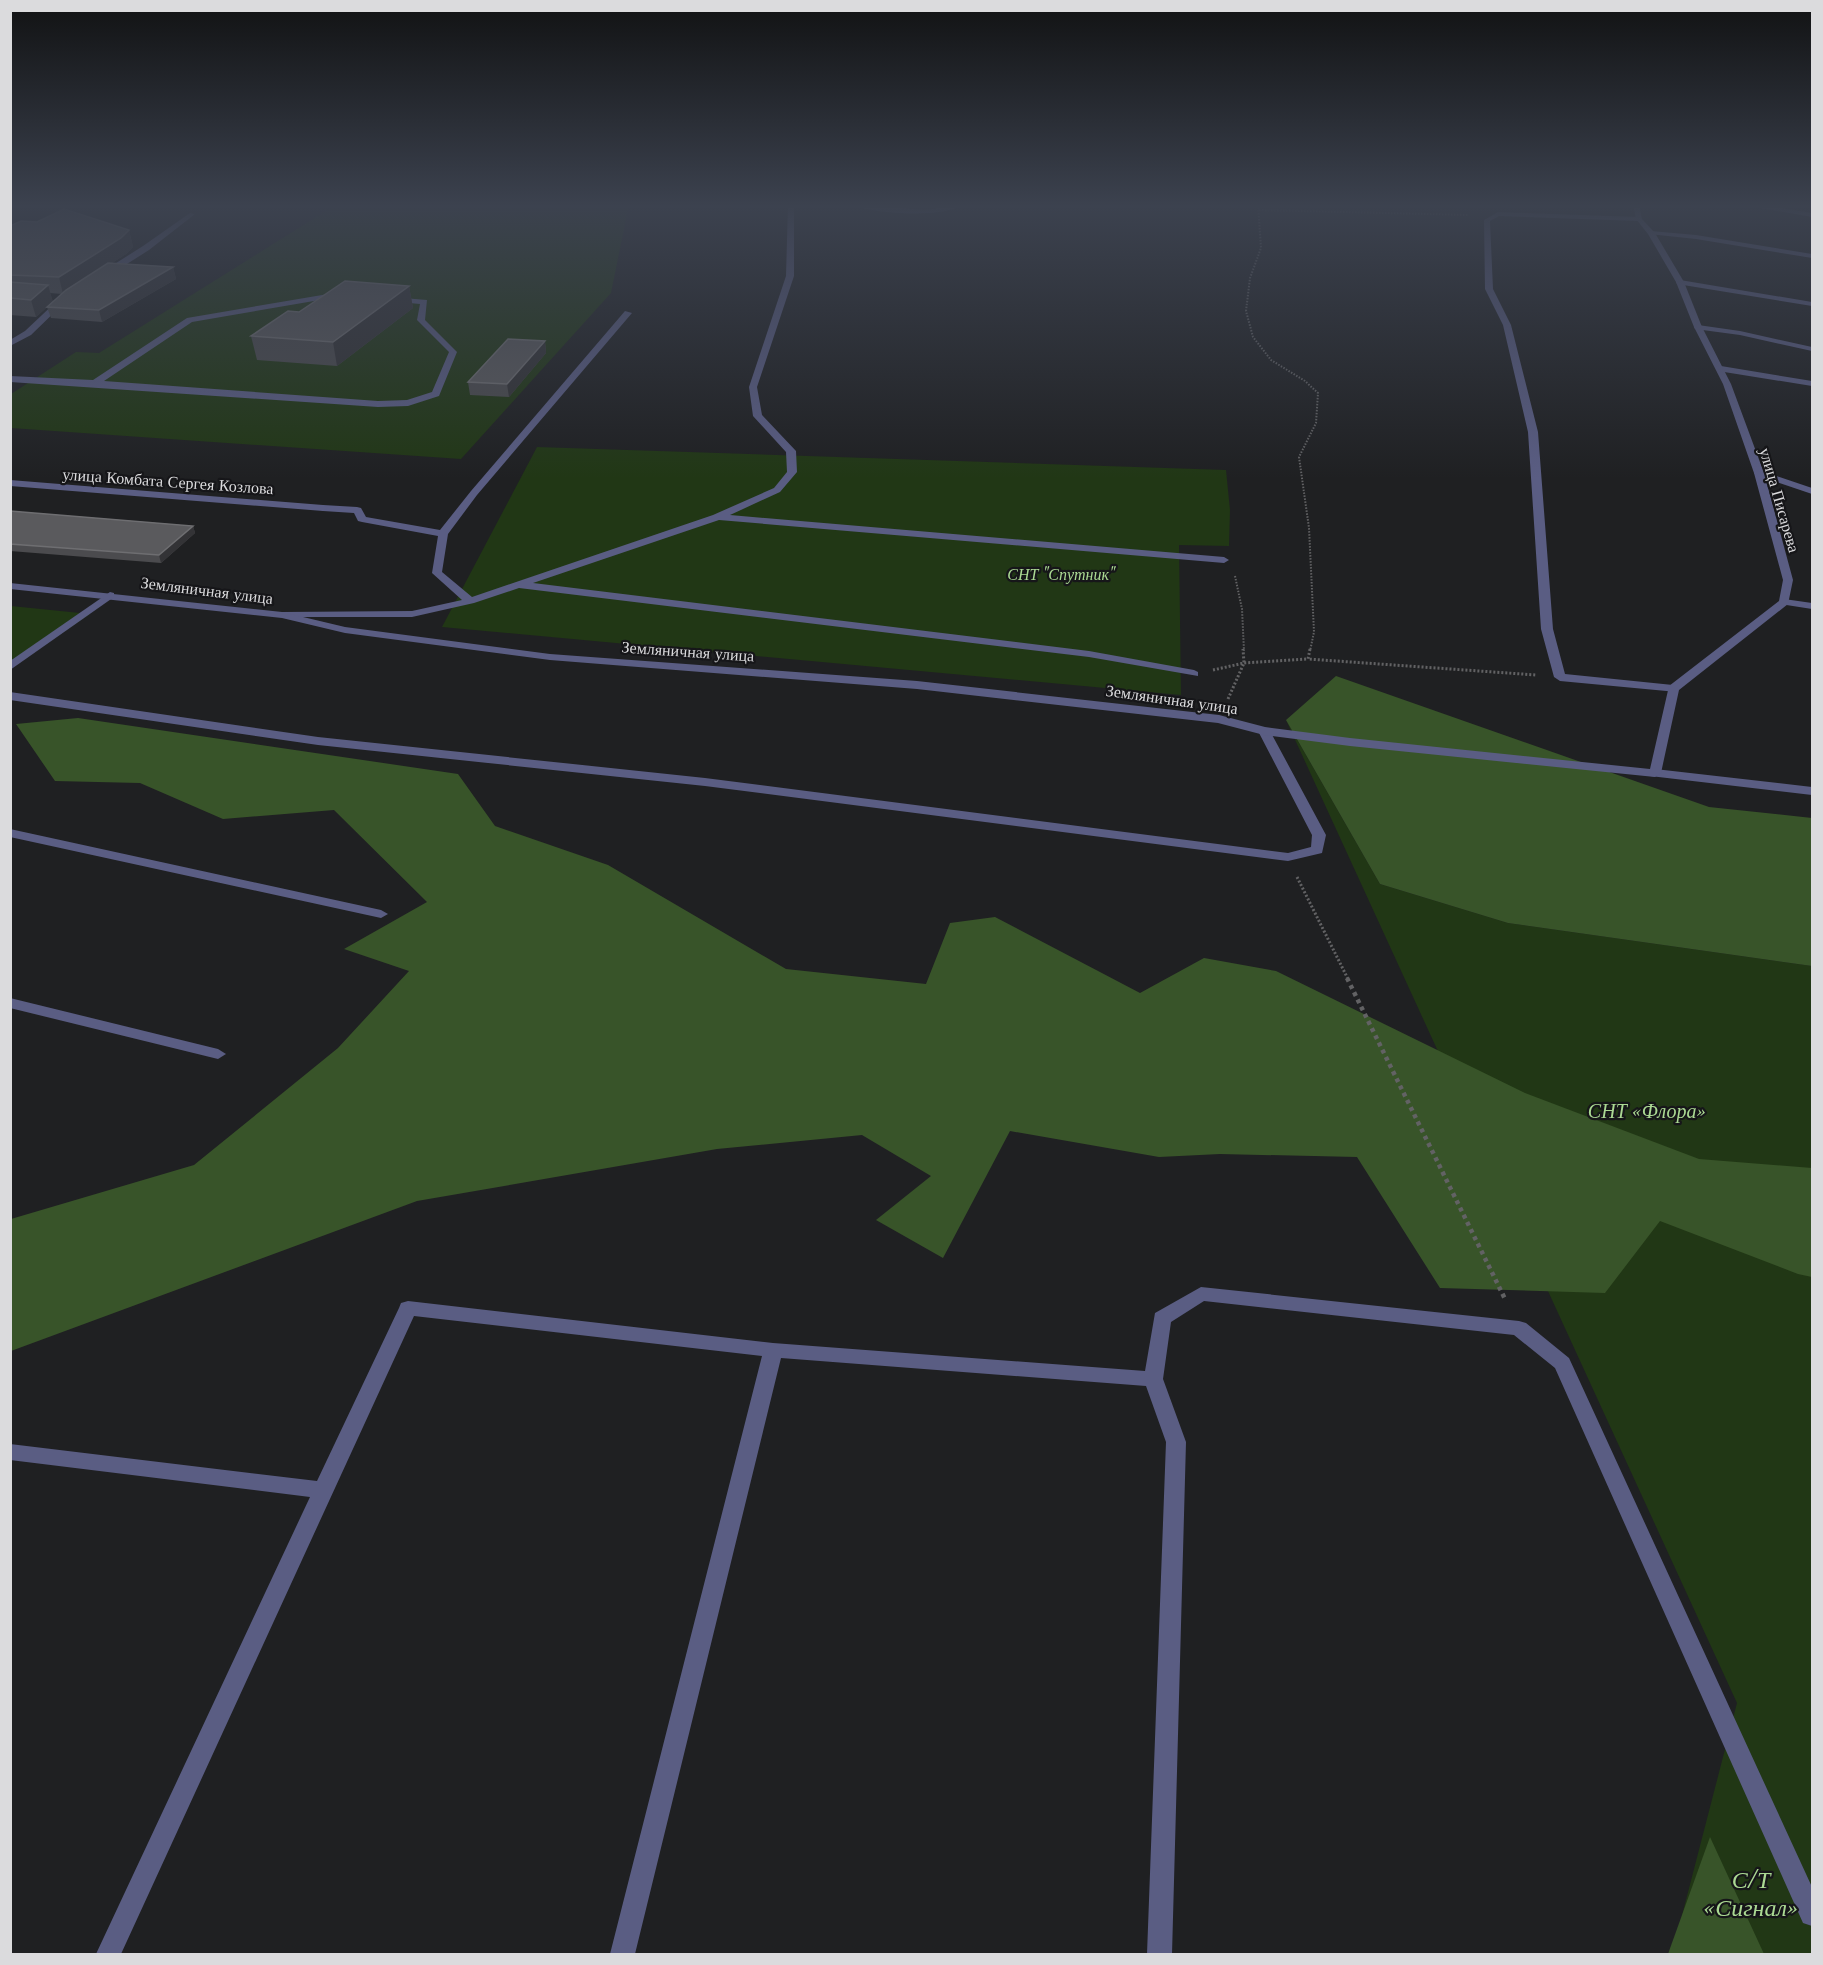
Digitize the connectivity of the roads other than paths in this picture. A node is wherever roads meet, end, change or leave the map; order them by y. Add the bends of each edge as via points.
1 (330, 296) edge
2 (783, 296) edge
3 (1492, 296) edge
4 (1685, 296) edge
5 (1762, 296) edge
6 (54, 298) edge
7 (382, 298) edge
8 (1812, 304) edge
9 (628, 313) dead end
10 (1698, 327) junction
11 (10, 344) edge
12 (1812, 349) edge
13 (1721, 369) junction
14 (10, 379) edge
15 (95, 383) junction
16 (1812, 384) edge
17 (1759, 473) junction
18 (10, 483) edge
19 (1812, 491) edge
20 (717, 517) junction
21 (443, 534) junction
22 (1224, 560) road end
23 (514, 585) junction
24 (10, 586) edge
25 (110, 595) junction
26 (470, 601) junction
27 (1784, 602) junction
28 (1812, 606) edge
29 (282, 615) junction
30 (10, 667) edge
31 (1194, 674) road end
32 (1673, 689) junction
33 (10, 696) edge
34 (1264, 731) junction
35 (1655, 773) junction
36 (1812, 791) edge
37 (10, 833) edge
38 (381, 914) dead end
39 (10, 1003) edge
40 (218, 1054) dead end
41 (773, 1350) junction
42 (1153, 1379) junction
43 (10, 1452) edge
44 (323, 1490) junction
45 (1812, 1914) edge
46 (108, 1954) edge
47 (622, 1954) edge
48 (1160, 1954) edge

1 - 15 street via 190,320
2 - 20 street via 753,387 758,416 791,451 792,472 777,490
3 - 32 street via 1507,325 1533,432 1547,629 1560,677
4 - 10 street, улица Писарева
5 - 8 street
6 - 11 street via 65,298 28,333
7 - 15 street via 424,302 421,320 453,352 436,394 408,403 378,404
9 - 21 street
10 - 12 street
10 - 13 street, улица Писарева
13 - 16 street
13 - 17 street, улица Писарева
14 - 15 street
17 - 19 street
17 - 27 street, улица Писарева via 1788,580
18 - 21 street, улица Комбата Сергея Козлова via 357,510 362,519
20 - 22 street
20 - 23 street
21 - 26 street via 437,573
23 - 26 street
23 - 31 street via 1089,654
24 - 25 street, Земляничная улица
25 - 29 street, Земляничная улица
25 - 30 street
26 - 29 street via 412,614
27 - 28 street
27 - 32 street
29 - 34 street, Земляничная улица via 345,630 550,657 917,685 1219,719
32 - 35 street
33 - 34 street via 318,741 705,782 1288,857 1317,850 1319,835
34 - 35 street, Земляничная улица
35 - 36 street, Земляничная улица
37 - 38 street
39 - 40 street
41 - 42 street
41 - 44 street via 408,1308
41 - 47 street
42 - 45 street via 1162,1318 1201,1294 1519,1328 1562,1363
42 - 48 street via 1176,1442
43 - 44 street
44 - 46 street

